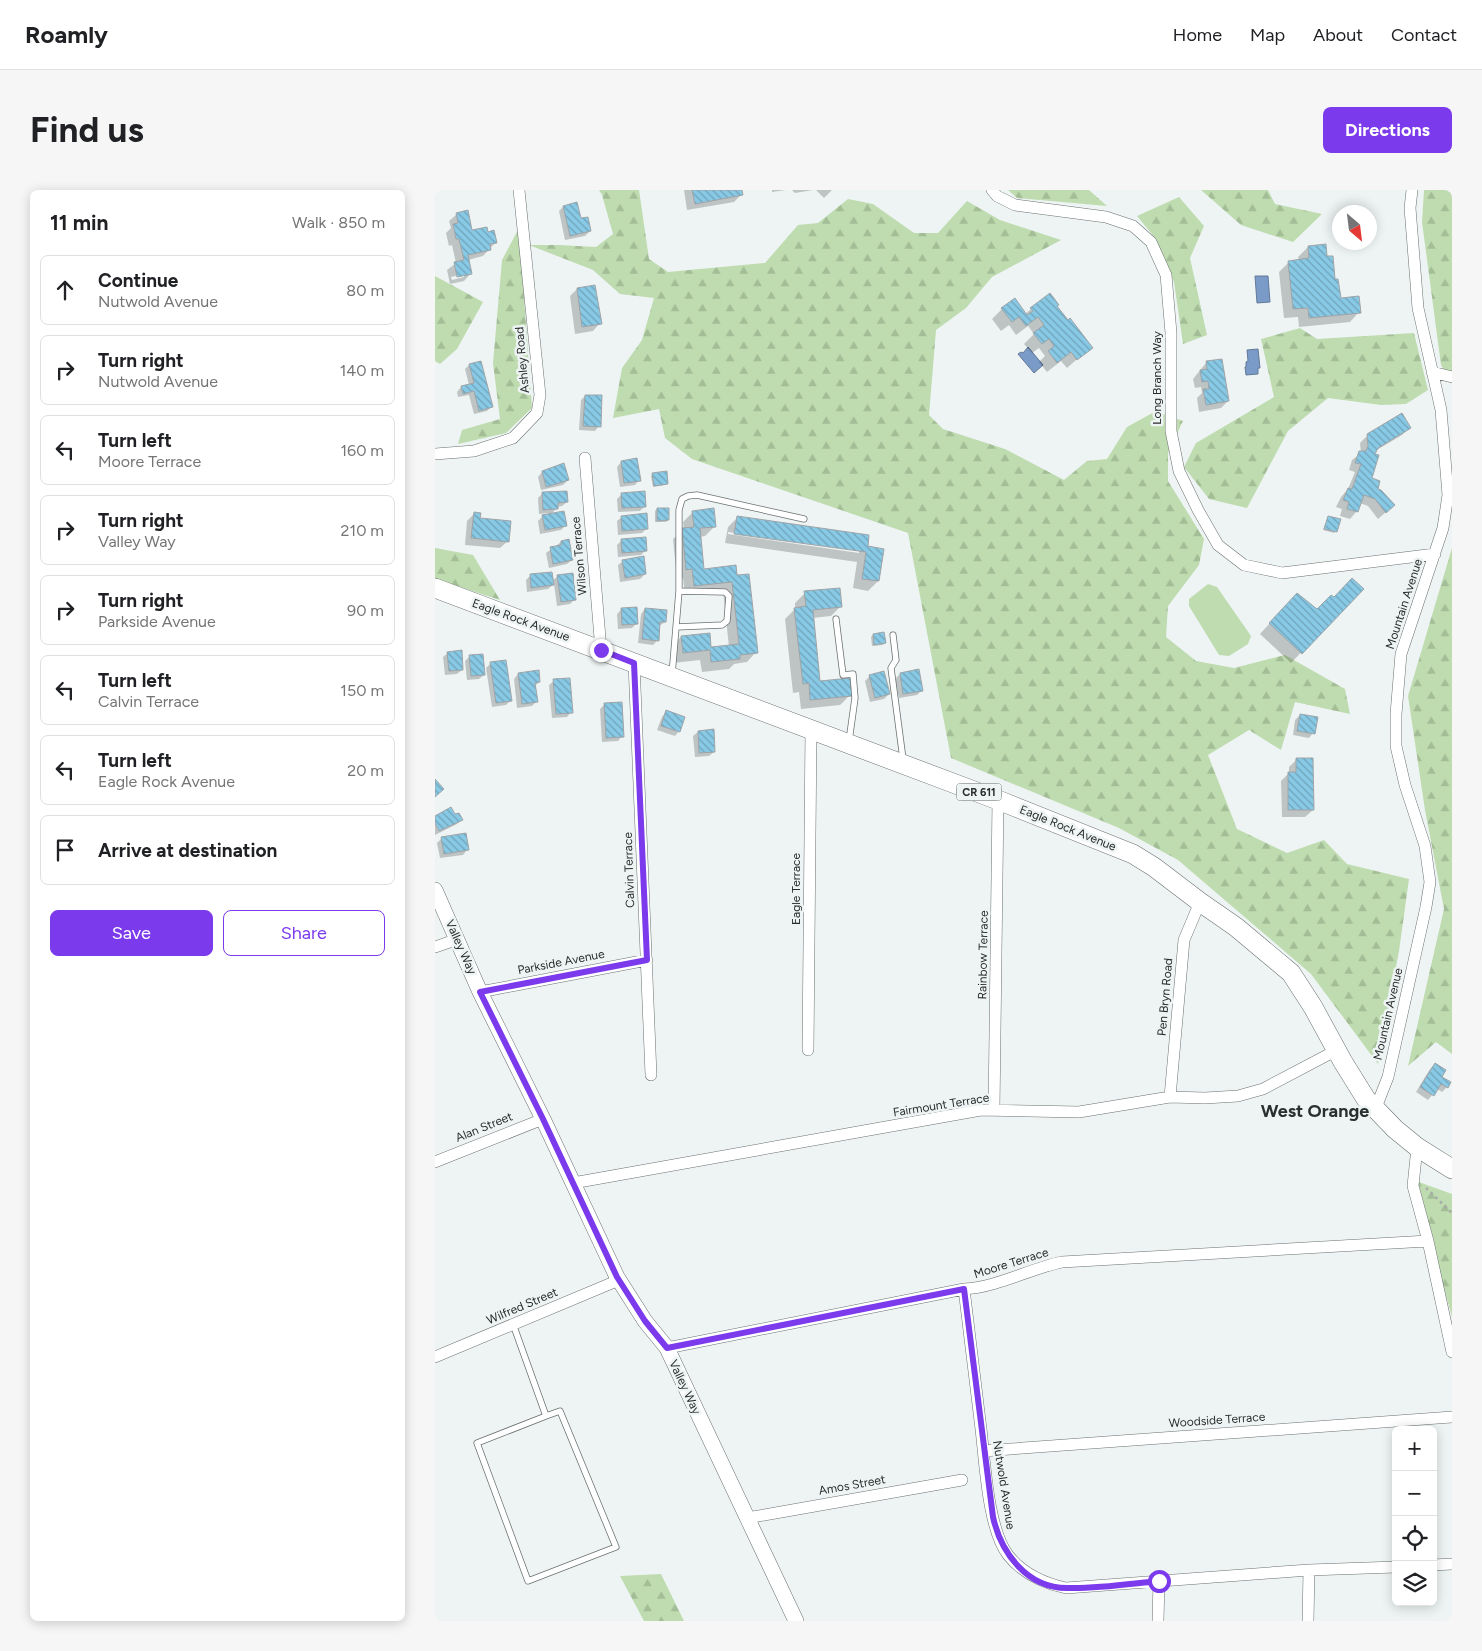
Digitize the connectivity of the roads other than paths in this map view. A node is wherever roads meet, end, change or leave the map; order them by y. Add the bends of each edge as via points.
1 (519, 190) edge
2 (992, 190) edge
3 (1412, 190) edge
4 (1432, 372) junction
5 (1452, 377) edge
6 (435, 454) edge
7 (585, 458) dead end
8 (804, 519) dead end
9 (1435, 554) junction
10 (435, 588) edge
11 (679, 591) junction
12 (836, 620) dead end
13 (676, 627) junction
14 (893, 635) dead end
15 (601, 650) junction
16 (634, 663) junction
17 (672, 677) junction
18 (811, 729) junction
19 (849, 743) junction
20 (903, 764) junction
21 (998, 800) junction
22 (435, 890) edge
23 (1200, 902) junction
24 (458, 938) junction
25 (435, 947) edge
26 (647, 960) junction
27 (480, 992) junction
28 (808, 1050) dead end
29 (1337, 1050) junction
30 (651, 1075) dead end
31 (1170, 1096) junction
32 (994, 1110) junction
33 (1375, 1110) junction
34 (543, 1119) junction
35 (1417, 1147) junction
36 (435, 1162) edge
37 (1452, 1169) edge
38 (573, 1184) junction
39 (1428, 1240) junction
40 (619, 1280) junction
41 (964, 1289) junction
42 (513, 1324) junction
43 (667, 1348) junction
44 (1452, 1352) edge
45 (435, 1357) edge
46 (546, 1416) junction
47 (1452, 1417) edge
48 (983, 1451) junction
49 (961, 1480) dead end
50 (747, 1518) junction
51 (1452, 1564) edge
52 (1437, 1565) edge
53 (1392, 1566) edge
54 (1309, 1570) junction
55 (1159, 1581) junction
56 (796, 1621) edge
57 (1158, 1621) edge
58 (1308, 1621) edge

1 - 6 street, Ashley Road via 540,395 537,413 513,438 475,451
2 - 9 street, Long Branch Way via 1015,205 1106,217 1133,226 1151,242 1166,275 1171,333 1171,431 1179,470 1218,545 1244,565 1282,573
3 - 4 street, Mountain Avenue via 1409,208 1418,308
4 - 5 street
4 - 9 street, Mountain Avenue via 1441,410 1447,495 1443,528
7 - 15 street, Wilson Terrace
8 - 11 lane via 697,495 682,499 679,510
9 - 33 street, Mountain Avenue via 1401,654 1396,714 1396,746 1425,846 1430,882 1390,1068
10 - 15 main road, Eagle Rock Avenue / CR 611
11 - 13 lane
11 - 13 lane via 725,592 729,596 727,621 722,626
12 - 19 lane via 843,675 853,674 855,698
13 - 17 lane
14 - 20 lane via 896,660 891,668
15 - 16 main road, Eagle Rock Avenue / CR 611
16 - 17 main road, Eagle Rock Avenue / CR 611
16 - 26 street, Calvin Terrace
17 - 18 main road, Eagle Rock Avenue / CR 611
18 - 19 main road, Eagle Rock Avenue / CR 611
18 - 28 street, Eagle Terrace
19 - 20 main road, Eagle Rock Avenue / CR 611
20 - 21 main road, Eagle Rock Avenue / CR 611
21 - 23 main road, Eagle Rock Avenue / CR 611 via 1133,854
21 - 32 street, Rainbow Terrace
22 - 24 street, Valley Way
23 - 29 main road, Eagle Rock Avenue / CR 611 via 1236,926 1291,974
23 - 31 street, Pen Bryn Road via 1184,940
24 - 25 street
24 - 27 street, Valley Way
26 - 27 street, Parkside Avenue
26 - 30 street, Calvin Terrace
27 - 34 street, Valley Way
29 - 31 street, Fairmount Terrace via 1263,1089 1238,1096
29 - 33 main road, Eagle Rock Avenue / CR 611
31 - 32 street, Fairmount Terrace via 1079,1112
32 - 38 street, Fairmount Terrace
33 - 35 main road, Eagle Rock Avenue / CR 611
34 - 36 street, Alan Street
34 - 38 street, Valley Way
35 - 37 main road, Eagle Rock Avenue / CR 611
35 - 39 street via 1413,1186
38 - 40 street, Valley Way
39 - 41 street, Moore Terrace via 1062,1262 981,1288
39 - 44 street
40 - 42 street, Wilfred Street
40 - 43 street, Valley Way
41 - 43 street, Moore Terrace
41 - 48 street, Nutwold Avenue
42 - 45 street, Wilfred Street
42 - 46 lane
43 - 50 street, Valley Way
46 - 46 lane via 560,1410 616,1547 528,1581 477,1443
47 - 48 street, Woodside Terrace
48 - 55 street, Nutwold Avenue via 999,1539 1019,1567 1033,1578 1066,1588
49 - 50 street, Amos Street
50 - 56 street, Valley Way
51 - 52 street
53 - 54 street, Nutwold Avenue
54 - 55 street, Nutwold Avenue
54 - 58 street
55 - 57 street

